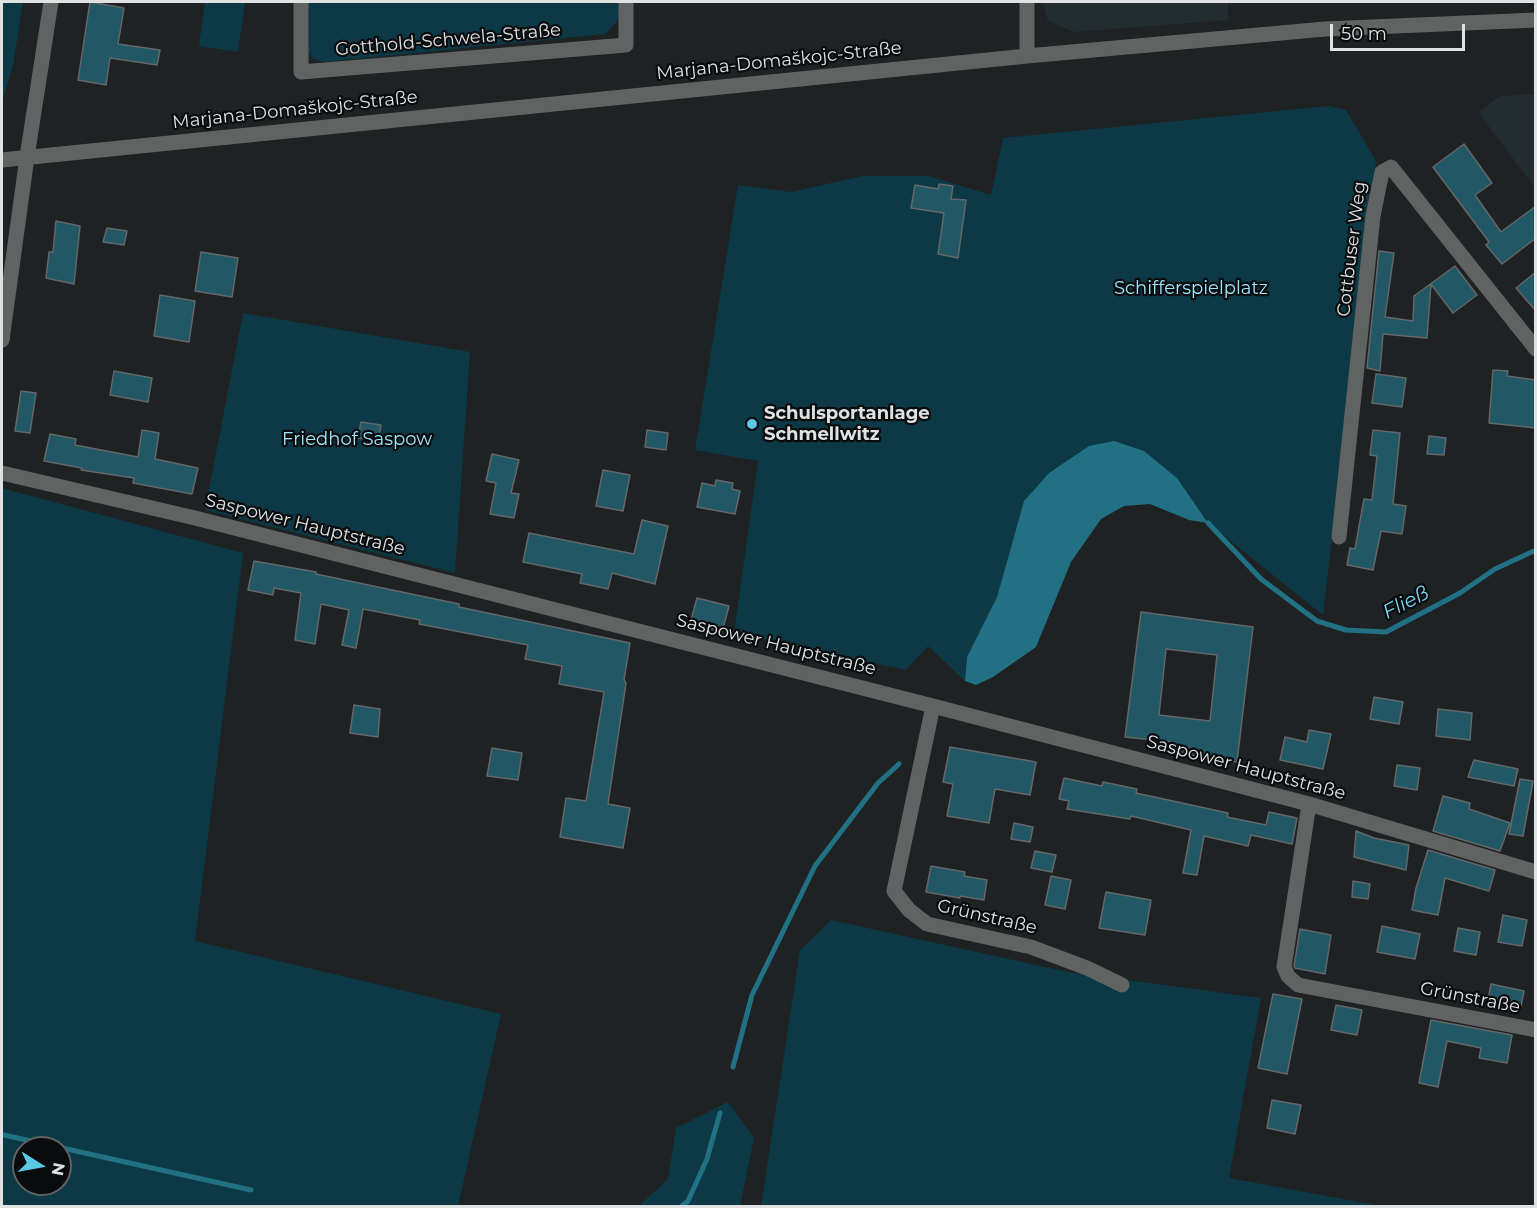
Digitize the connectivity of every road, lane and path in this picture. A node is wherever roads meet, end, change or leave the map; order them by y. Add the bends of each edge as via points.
1 (51, 2) edge
2 (301, 2) edge
3 (626, 2) edge
4 (1027, 2) edge
5 (1536, 20) edge
6 (1027, 56) junction
7 (27, 157) junction
8 (2, 160) edge
9 (2, 340) edge
10 (1536, 349) edge
11 (2, 473) edge
12 (1339, 537) dead end
13 (933, 706) junction
14 (1309, 804) junction
15 (1536, 872) edge
16 (1122, 985) dead end
17 (1536, 1030) edge

1 - 7 street
2 - 3 street, Gotthold-Schwela-Straße via 301,72 626,45
4 - 6 street
5 - 6 street, Marjana-Domaškojc-Straße via 1325,29
6 - 7 street, Marjana-Domaškojc-Straße
7 - 8 street, Marjana-Domaškojc-Straße
7 - 9 street
10 - 12 street, Cottbuser Weg via 1391,167 1382,172 1373,216
11 - 13 street, Saspower Hauptstraße via 216,523
13 - 14 street, Saspower Hauptstraße
13 - 16 street, Grünstraße via 894,891 927,924 1031,947
14 - 15 street, Saspower Hauptstraße
14 - 17 street, Grünstraße via 1284,967 1298,986

